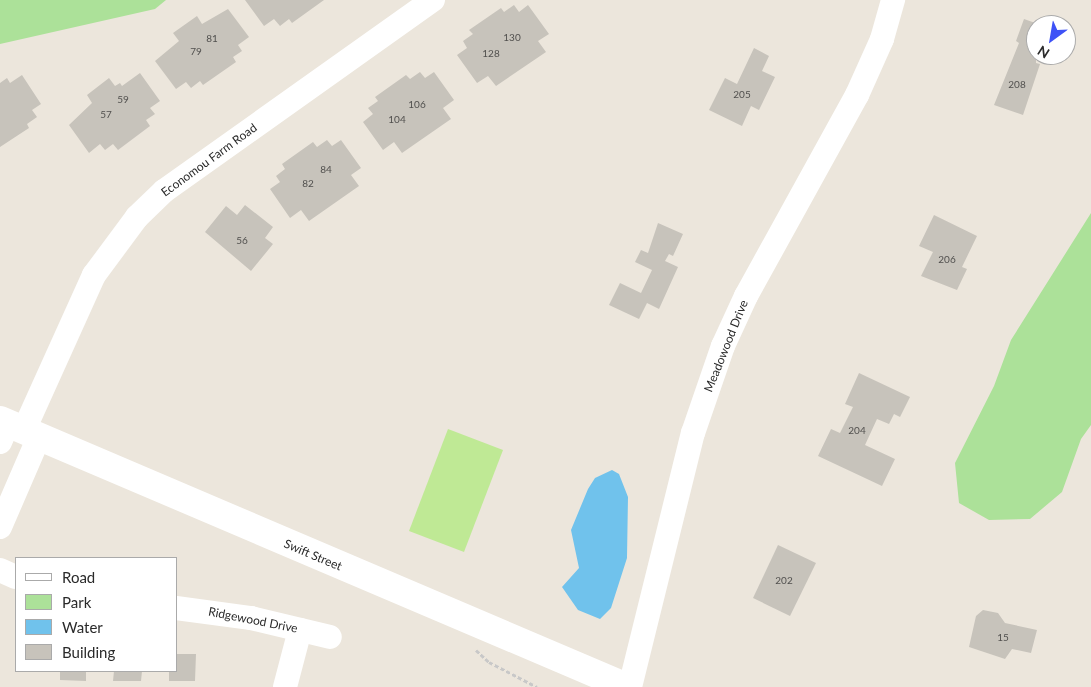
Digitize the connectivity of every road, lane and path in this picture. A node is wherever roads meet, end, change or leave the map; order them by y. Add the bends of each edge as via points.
1 (433, 0) edge
2 (893, 0) edge
3 (14, 431) edge
4 (0, 527) edge
5 (0, 570) edge
6 (15, 577) edge
7 (178, 608) edge
8 (300, 630) junction
9 (330, 638) dead end
10 (285, 687) edge
11 (628, 687) edge

1 - 3 street, Economou Farm Road via 164,191 137,217 94,275
2 - 11 street, Meadowood Drive via 882,39 857,95 746,296 723,346 693,433
3 - 4 street
3 - 11 street, Swift Street
5 - 6 street
7 - 8 street, Ridgewood Drive via 243,616
8 - 9 street, Ridgewood Drive
8 - 10 street

